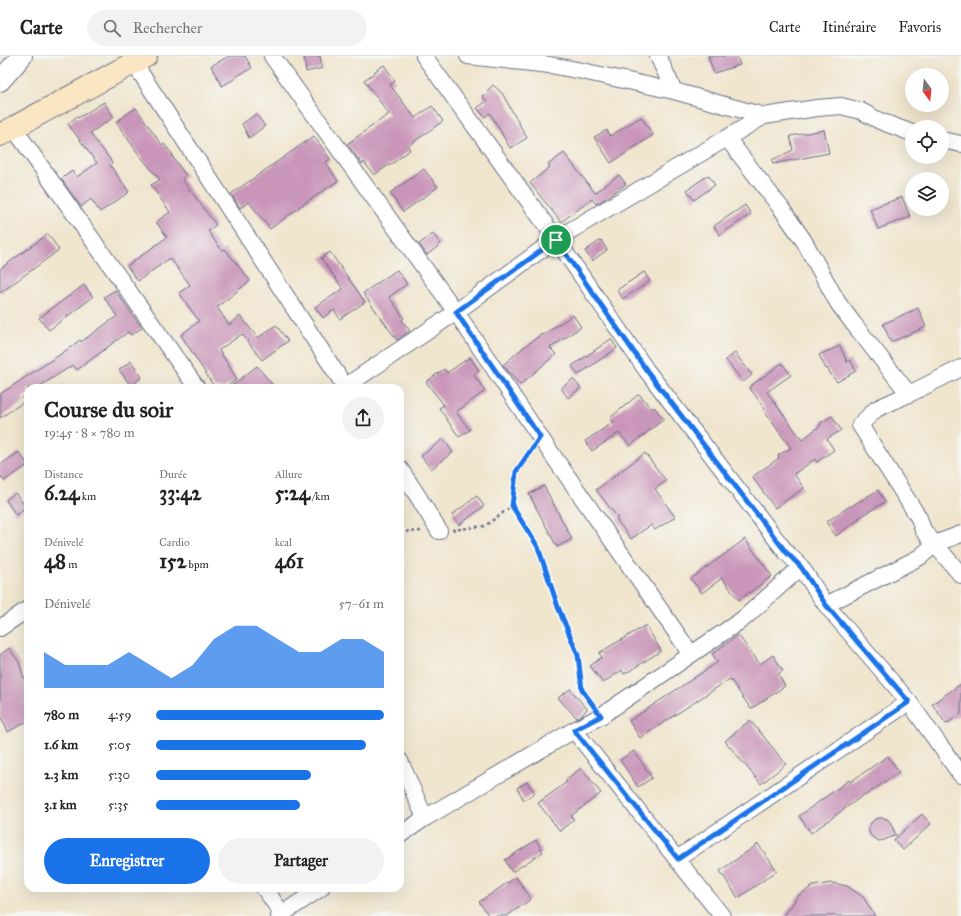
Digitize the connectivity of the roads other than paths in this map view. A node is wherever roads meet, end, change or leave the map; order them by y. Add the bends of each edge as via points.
1 (22, 56) edge
2 (272, 56) edge
3 (424, 56) edge
4 (468, 56) edge
5 (658, 56) edge
6 (140, 60) edge
7 (0, 81) edge
8 (674, 92) junction
9 (764, 116) junction
10 (905, 130) edge
11 (6, 131) edge
12 (727, 138) junction
13 (949, 141) edge
14 (961, 144) edge
15 (556, 240) junction
16 (456, 312) junction
17 (961, 368) edge
18 (194, 384) edge
19 (342, 384) edge
20 (350, 384) edge
21 (910, 394) junction
22 (404, 475) edge
23 (439, 531) road end
24 (961, 534) edge
25 (935, 544) junction
26 (801, 567) junction
27 (961, 575) edge
28 (826, 605) junction
29 (24, 613) edge
30 (0, 628) edge
31 (691, 654) junction
32 (909, 702) junction
33 (574, 730) junction
34 (404, 770) edge
35 (961, 775) edge
36 (425, 818) junction
37 (404, 832) edge
38 (678, 859) junction
39 (267, 892) edge
40 (315, 892) edge
41 (282, 915) edge
42 (722, 916) edge

1 - 7 street
2 - 16 street
3 - 15 street
4 - 8 street via 550,65
5 - 8 street
6 - 11 main road
6 - 19 street
8 - 9 street
9 - 10 street via 841,106 861,111
9 - 12 street
11 - 18 street
12 - 15 street
12 - 21 street via 804,241 838,303
13 - 14 street
15 - 16 street
15 - 26 street via 647,371 786,552
16 - 20 street
16 - 31 street
17 - 21 street
21 - 25 street via 876,409 860,425 919,518 923,530
22 - 23 street
24 - 25 street
25 - 27 street
25 - 28 street via 920,557
26 - 28 street
26 - 31 street via 743,619
28 - 32 street
29 - 30 street
31 - 33 street via 601,716
32 - 35 street
32 - 38 street
33 - 36 street
33 - 38 street
34 - 36 street
36 - 37 street
38 - 42 street
39 - 41 street
40 - 41 street

